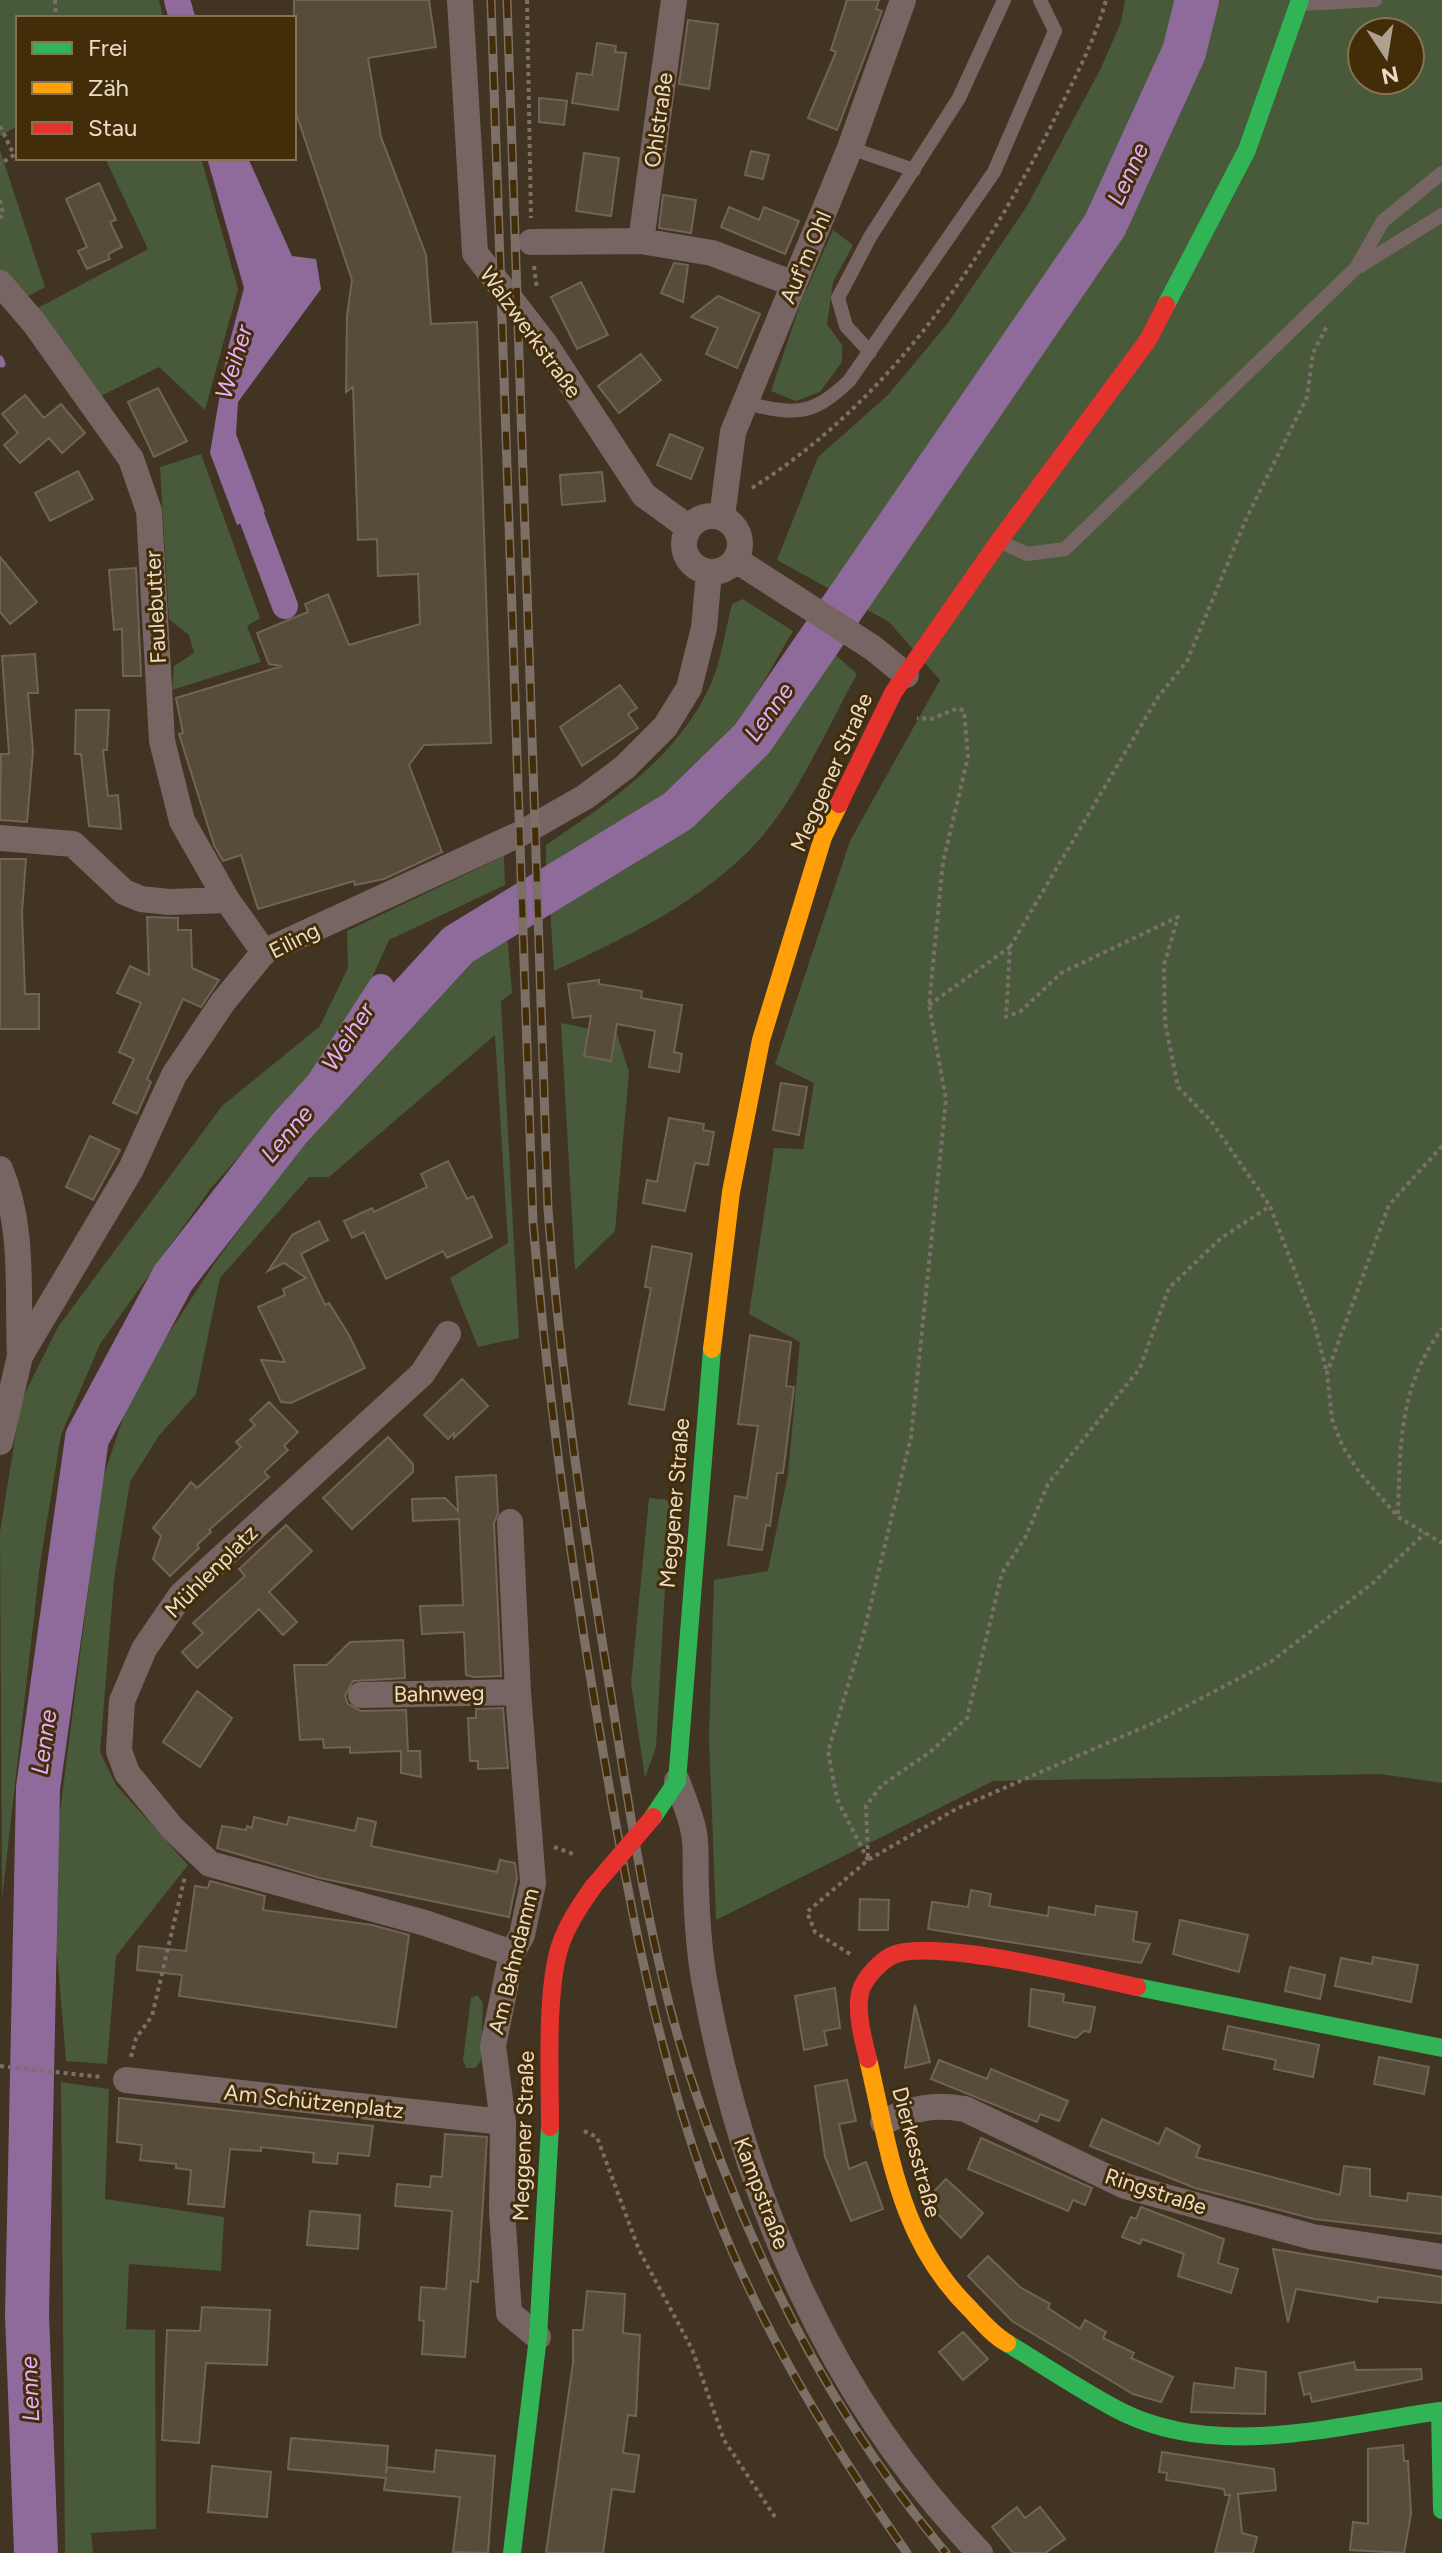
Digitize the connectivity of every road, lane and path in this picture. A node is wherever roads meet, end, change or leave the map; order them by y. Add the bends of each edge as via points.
1 (460, 0) edge
2 (527, 0) edge
3 (674, 0) edge
4 (903, 0) edge
5 (1004, 0) edge
6 (1040, 0) edge
7 (1375, 0) edge
8 (1300, 2) edge
9 (0, 126) edge
10 (850, 148) junction
11 (16, 152) edge
12 (0, 164) edge
13 (914, 170) junction
14 (1442, 173) edge
15 (0, 200) edge
16 (1442, 215) edge
17 (0, 218) edge
18 (641, 241) junction
19 (531, 242) junction
20 (1356, 268) junction
21 (0, 283) edge
22 (794, 284) junction
23 (538, 295) dead end
24 (1335, 311) dead end
25 (870, 352) junction
26 (744, 403) junction
27 (722, 517) junction
28 (689, 528) junction
29 (999, 541) junction
30 (736, 560) junction
31 (709, 573) junction
32 (906, 675) junction
33 (888, 704) junction
34 (0, 838) edge
35 (227, 900) junction
36 (1010, 947) junction
37 (264, 952) junction
38 (929, 1005) junction
39 (1442, 1146) edge
40 (0, 1169) edge
41 (1270, 1206) junction
42 (1442, 1329) edge
43 (448, 1334) dead end
44 (20, 1356) junction
45 (1327, 1373) junction
46 (1, 1435) edge
47 (1398, 1517) junction
48 (510, 1522) dead end
49 (1425, 1533) junction
50 (1442, 1543) edge
51 (518, 1692) junction
52 (361, 1695) dead end
53 (677, 1781) junction
54 (544, 1844) dead end
55 (201, 1856) junction
56 (585, 1859) dead end
57 (868, 1860) junction
58 (512, 1953) junction
59 (874, 1970) junction
60 (1442, 2048) edge
61 (0, 2066) edge
62 (126, 2080) junction
63 (503, 2122) junction
64 (883, 2122) junction
65 (550, 2129) junction
66 (1442, 2257) edge
67 (538, 2337) junction
68 (1441, 2411) edge
69 (1442, 2510) edge
70 (775, 2517) dead end
71 (512, 2553) edge
72 (980, 2553) edge

1 - 28 street, Walzwerkstraße via 475,253 545,344 644,495
2 - 19 path
3 - 18 street, Ohlstraße
4 - 10 street, Auf'm Ohl
5 - 13 lane via 959,98
6 - 25 lane via 1055,31 994,172
7 - 8 lane
8 - 29 main road, Meggener Straße via 1247,150 1200,247 1148,340
9 - 11 path
10 - 13 lane
10 - 22 street, Auf'm Ohl
11 - 12 path
13 - 25 lane via 838,298 846,326
14 - 20 lane via 1383,221
15 - 17 path
16 - 20 lane
18 - 19 street
18 - 22 street via 712,253
19 - 23 path
20 - 29 lane via 1065,549 1027,554
21 - 35 street, Faulebutter via 131,459 149,511 162,741 182,821
22 - 26 street, Auf'm Ohl
24 - 36 path via 1313,353 1307,397 1247,517 1187,661 1158,697
25 - 26 lane via 849,381 809,411
26 - 27 street, Auf'm Ohl via 733,432
27 - 28 street via 700,518
27 - 30 street via 739,535
28 - 31 street via 685,552 694,566
29 - 32 main road, Meggener Straße
30 - 31 street via 725,570
30 - 32 street
31 - 37 street, Eiling via 704,628 689,688 665,727 625,767 520,834
32 - 33 main road, Meggener Straße
33 - 38 path via 921,720 958,708 964,711 968,757 943,862
33 - 53 main road, Meggener Straße via 823,837 766,1020 746,1111 711,1356
34 - 35 street via 73,844 124,892 141,899
35 - 37 street, Faulebutter
36 - 38 path
36 - 41 path via 1006,1017 1021,1011 1061,973 1178,917 1164,965 1165,1022 1178,1087 1211,1121
37 - 44 street, Eiling via 174,1075 131,1169
38 - 57 path via 946,1100 911,1437 863,1636 828,1751 837,1799
39 - 45 path via 1389,1205
40 - 44 street via 17,1243
41 - 45 path via 1313,1319
41 - 57 path via 1221,1238 1169,1288 1140,1368 1048,1484 1026,1536 1002,1573 967,1718 882,1785 866,1806
42 - 47 path via 1424,1353 1401,1426
43 - 55 street, Mühlenplatz via 422,1374 181,1595 144,1649 122,1701 119,1751 127,1773
44 - 46 street, Eiling
45 - 47 path via 1332,1419 1342,1445
47 - 49 path
48 - 51 street, Am Bahndamm
49 - 50 path
49 - 57 path via 1374,1582 1272,1661 1160,1720 956,1809
51 - 52 street, Bahnweg
51 - 58 street, Am Bahndamm via 533,1883 522,1935
53 - 65 main road, Meggener Straße, bridge via 593,1887 558,1953 550,2039
53 - 72 street, Kampstraße via 694,1834 698,1946 718,2057 743,2148 772,2223 819,2329 886,2442
54 - 56 path
55 - 58 street, Mühlenplatz via 210,1864 425,1923
55 - 62 path via 181,1880 152,2016 136,2038
57 - 59 path via 807,1912 815,1932
58 - 63 street, Am Bahndamm via 493,2046
59 - 60 main road via 892,1955 924,1950 1009,1961
59 - 64 main road, Dierkesstraße via 861,1989 861,2029
61 - 62 path
62 - 63 street, Am Schützenplatz
63 - 67 street, Am Bahndamm via 509,2313
64 - 66 street, Ringstraße via 938,2104 965,2109 1125,2186 1313,2237
64 - 68 main road, Dierkesstraße via 916,2240 957,2297 999,2338 1124,2413 1189,2433 1258,2437
65 - 67 main road, Meggener Straße
65 - 70 path via 573,2127 597,2137 639,2250 692,2349 724,2440
67 - 71 main road, Meggener Straße
68 - 69 main road, Dierkesstraße

